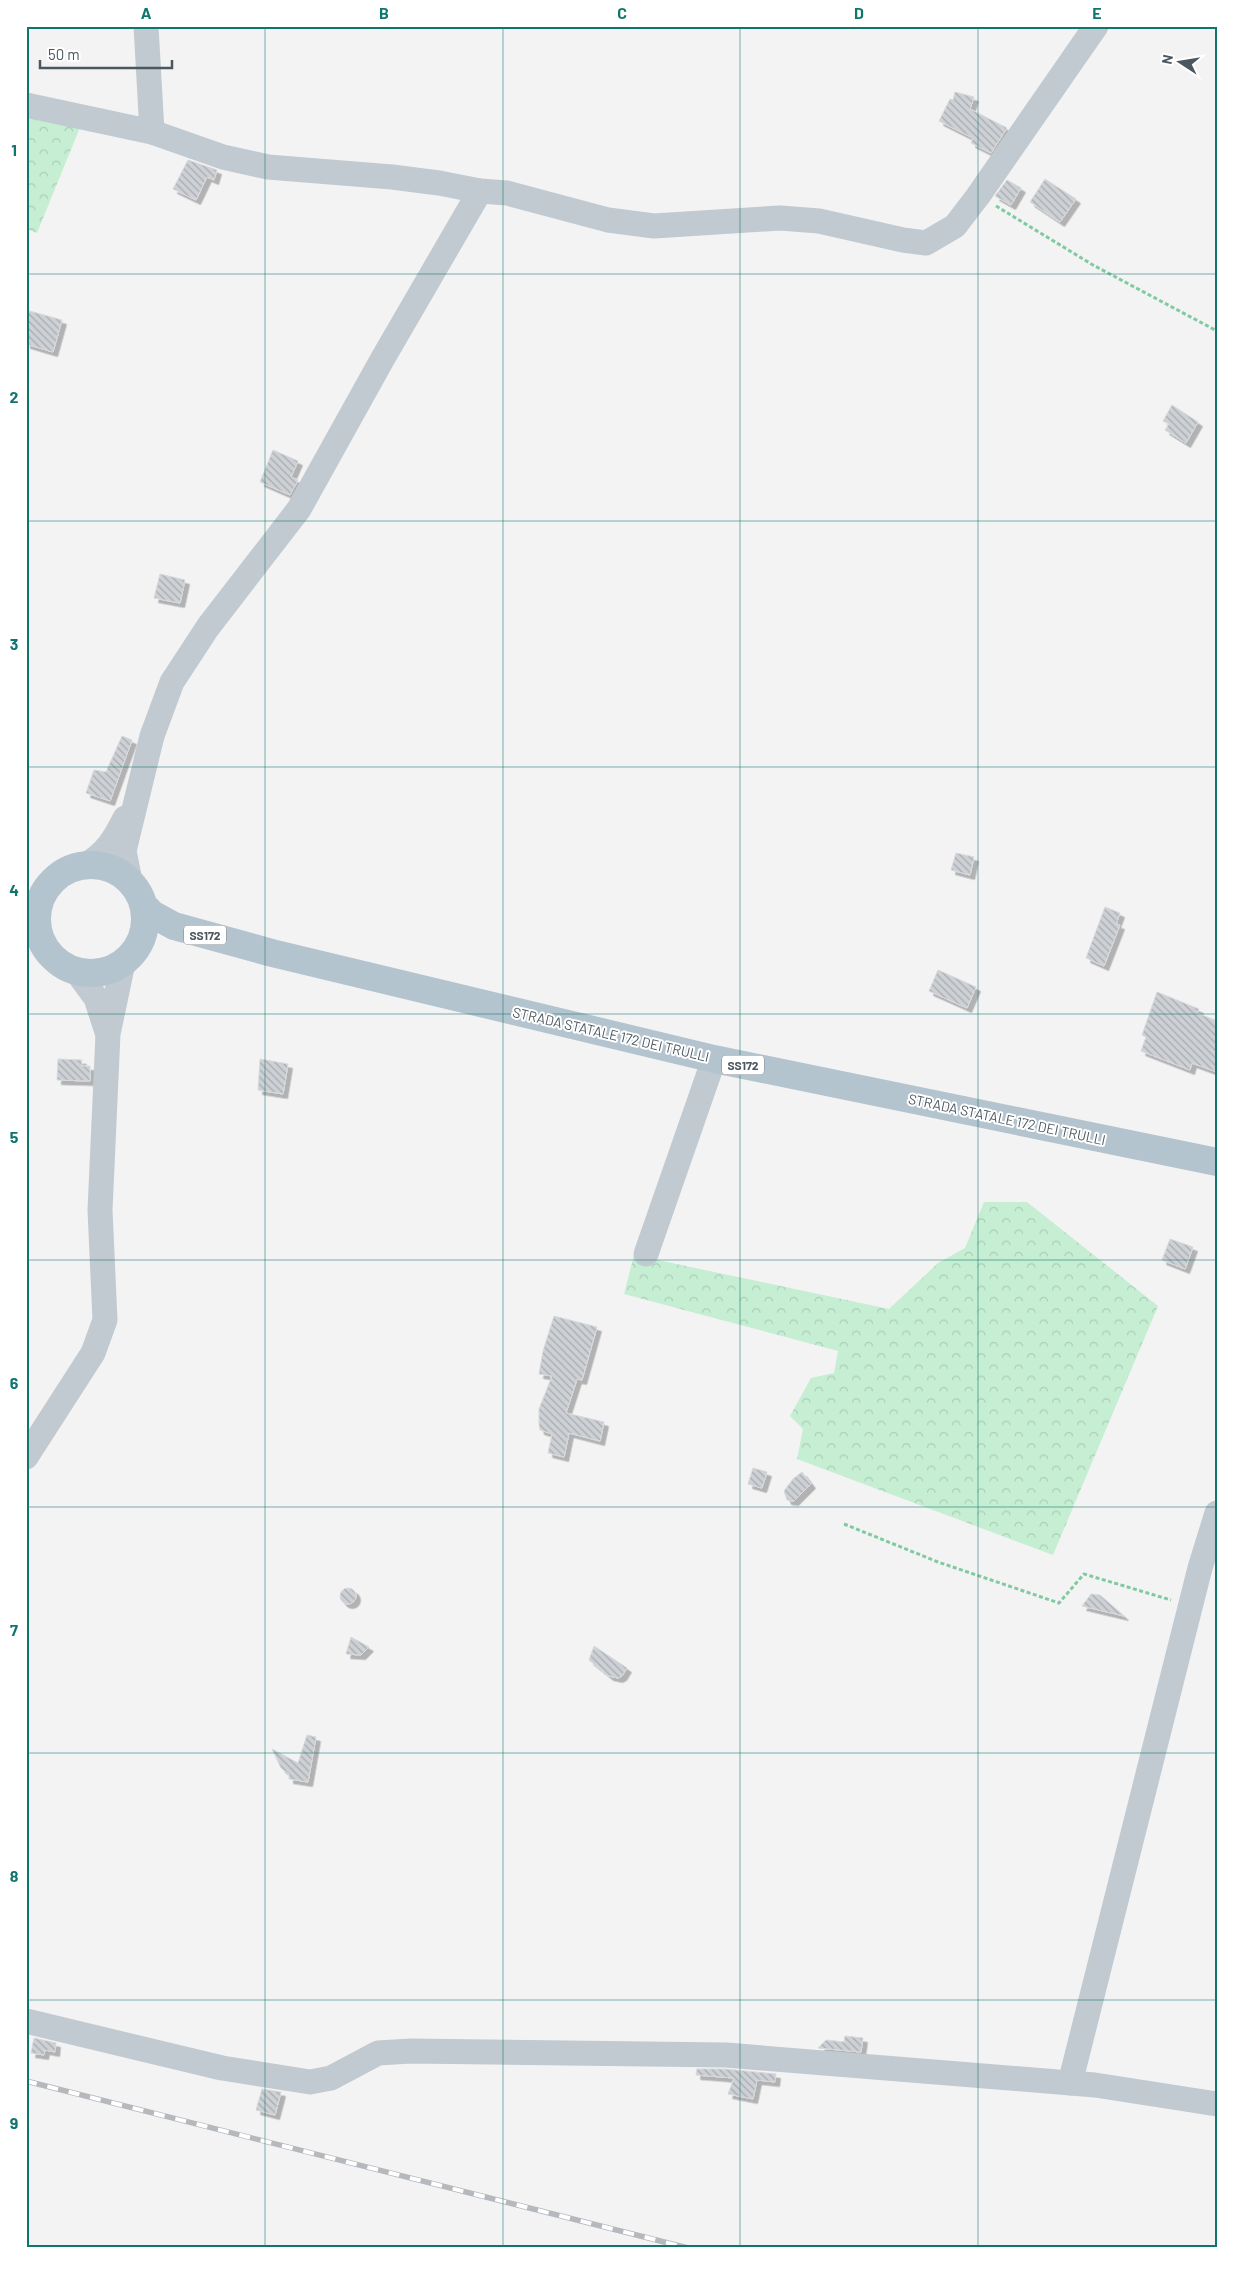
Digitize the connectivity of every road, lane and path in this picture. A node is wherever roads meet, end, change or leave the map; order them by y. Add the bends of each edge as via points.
1 (146, 26) edge
2 (1096, 26) edge
3 (26, 105) edge
4 (152, 132) junction
5 (480, 191) junction
6 (978, 196) junction
7 (1217, 331) edge
8 (136, 798) junction
9 (85, 865) junction
10 (130, 881) junction
11 (35, 893) edge
12 (144, 906) junction
13 (32, 922) edge
14 (272, 953) junction
15 (129, 957) junction
16 (77, 972) junction
17 (108, 1034) junction
18 (714, 1059) junction
19 (1217, 1162) edge
20 (646, 1254) dead end
21 (26, 1457) edge
22 (1217, 1513) edge
23 (844, 1524) dead end
24 (1191, 1606) junction
25 (26, 2021) edge
26 (1070, 2083) junction
27 (1217, 2104) edge

1 - 4 street
2 - 6 street
3 - 4 street
4 - 5 street via 223,157 268,167 392,177
5 - 6 street via 507,193 608,220 654,226 780,218 819,221 926,243 955,226
5 - 8 street via 299,509 220,612 172,682 152,736
6 - 7 path via 1093,265
8 - 9 street via 110,846
8 - 10 street via 124,851
9 - 10 main road, STRADA STATALE 172 DEI TRULLI via 116,870
9 - 11 main road, STRADA STATALE 172 DEI TRULLI via 63,873
10 - 12 main road, STRADA STATALE 172 DEI TRULLI
11 - 13 main road, STRADA STATALE 172 DEI TRULLI via 38,908
12 - 14 main road, STRADA STATALE 172 DEI TRULLI / SS172 via 174,926
12 - 15 main road via 144,929
13 - 16 main road, STRADA STATALE 172 DEI TRULLI via 47,951
14 - 15 main road, STRADA STATALE 172 DEI TRULLI via 168,944 151,945
14 - 18 main road, STRADA STATALE 172 DEI TRULLI / SS172
15 - 16 main road, STRADA STATALE 172 DEI TRULLI via 107,971
15 - 17 street
16 - 17 street via 96,998
17 - 21 street via 100,1210 105,1320 93,1353
18 - 19 main road, STRADA STATALE 172 DEI TRULLI / SS172
18 - 20 street
22 - 24 street
23 - 24 path via 938,1562 1059,1603 1084,1574
24 - 26 street
25 - 26 street via 222,2068 310,2082 331,2078 378,2053 411,2051 726,2055
26 - 27 street

